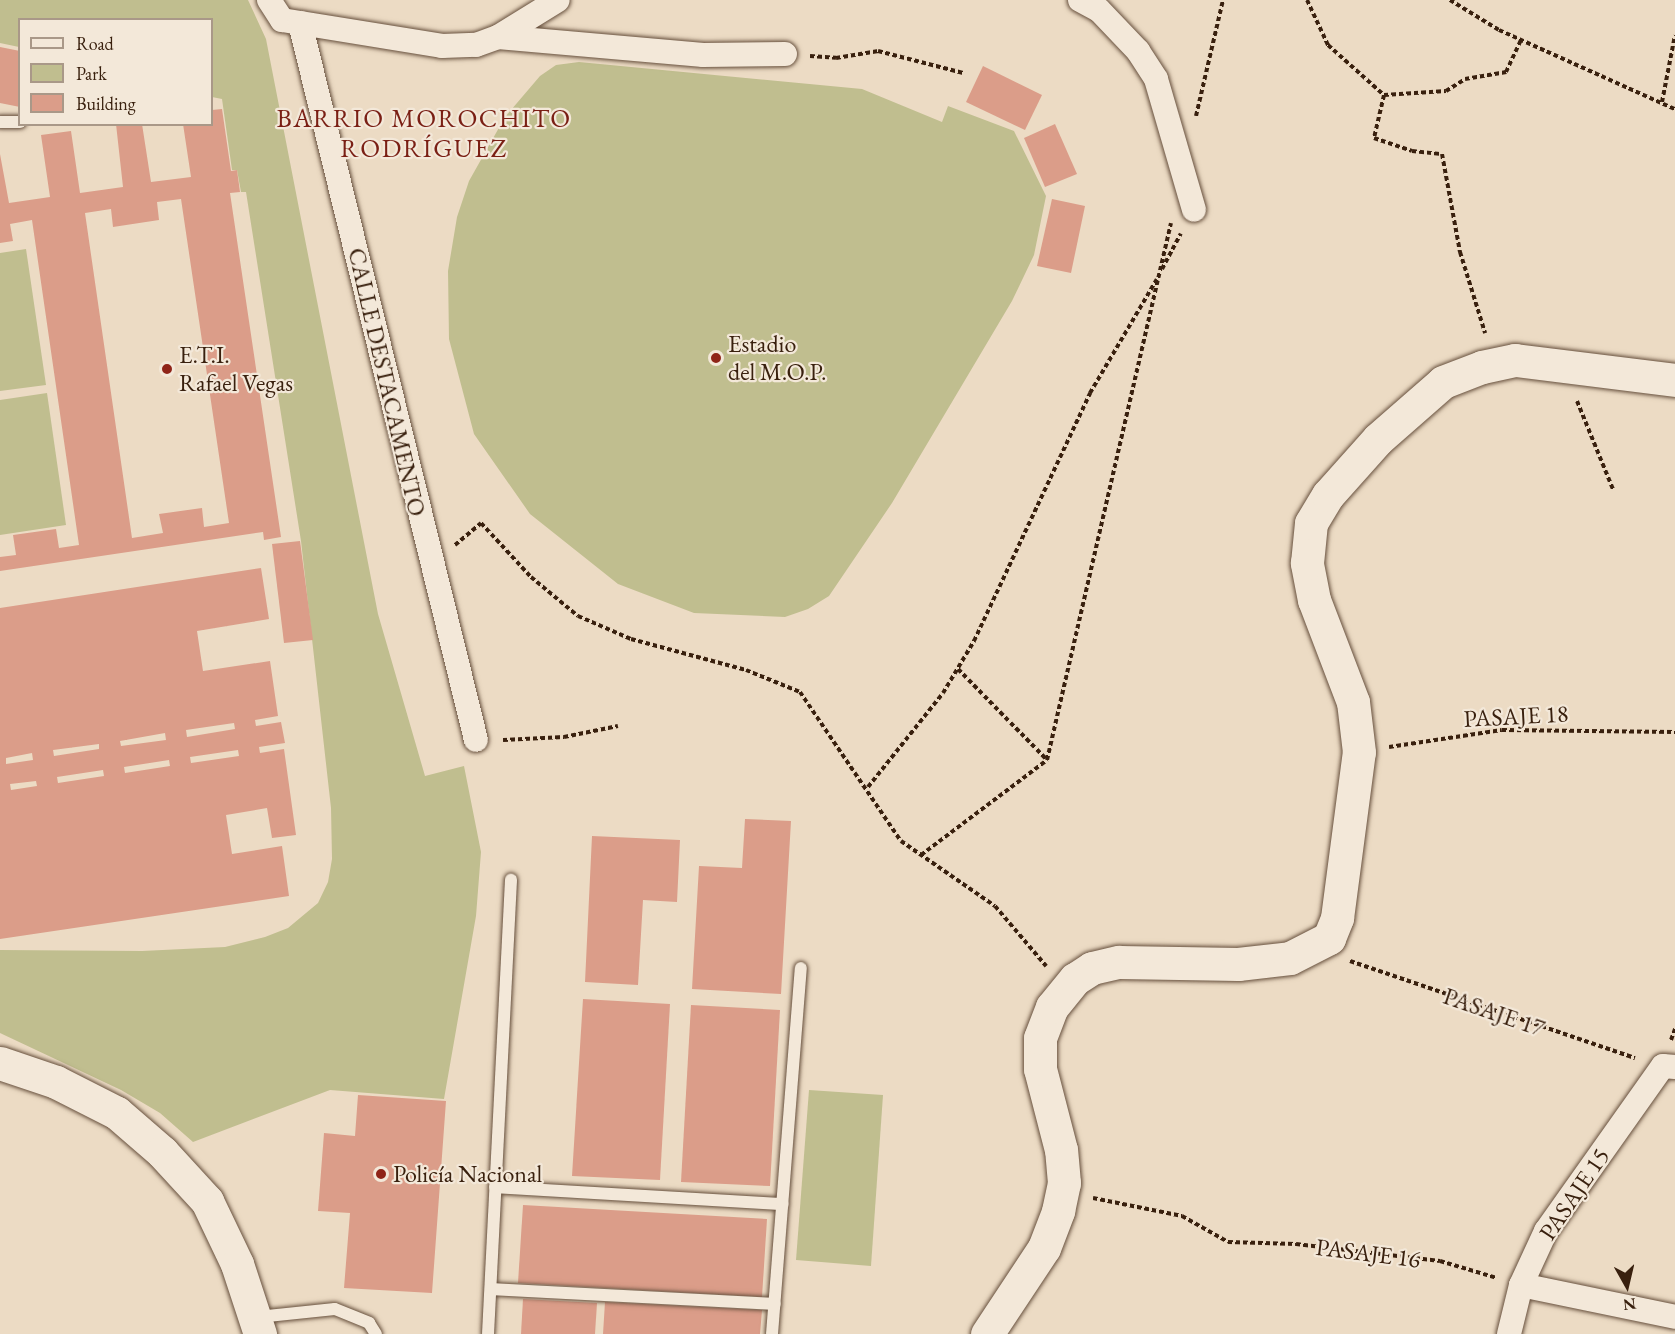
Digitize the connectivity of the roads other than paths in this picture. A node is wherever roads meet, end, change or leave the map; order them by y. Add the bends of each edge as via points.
1 (558, 0) edge
2 (1080, 0) edge
3 (284, 14) edge
4 (498, 37) junction
5 (785, 54) road end
6 (0, 122) edge
7 (18, 122) edge
8 (1183, 214) road end
9 (1675, 380) edge
10 (476, 740) road end
11 (511, 880) dead end
12 (801, 969) dead end
13 (0, 1063) edge
14 (1669, 1066) edge
15 (495, 1187) junction
16 (782, 1204) junction
17 (1521, 1285) junction
18 (491, 1289) junction
19 (775, 1305) junction
20 (1675, 1317) edge
21 (258, 1326) edge
22 (376, 1334) edge
23 (488, 1334) edge
24 (772, 1334) edge
25 (987, 1334) edge
26 (1509, 1334) edge

1 - 4 street
2 - 8 street via 1099,10 1131,42 1156,79
3 - 4 street via 442,46 476,45
3 - 10 street, CALLE DESTACAMENTO
4 - 5 street via 703,55
6 - 7 lane
9 - 25 main road via 1515,360 1495,364 1443,382 1378,439 1328,495 1311,522 1307,562 1314,600 1353,702 1359,752 1337,918 1329,938 1315,949 1290,958 1238,964 1119,962 1092,968 1052,1006 1040,1038 1040,1058 1046,1100 1061,1150 1063,1192 1044,1248
11 - 15 lane
12 - 16 lane
13 - 21 main road via 56,1082 117,1113 162,1152 207,1201
14 - 17 street, PASAJE 15 via 1546,1231
15 - 16 lane
15 - 18 lane
16 - 19 lane
17 - 20 street
17 - 26 street, PASAJE 15
18 - 19 lane
18 - 23 lane
19 - 24 lane
21 - 22 lane via 335,1309 369,1323

